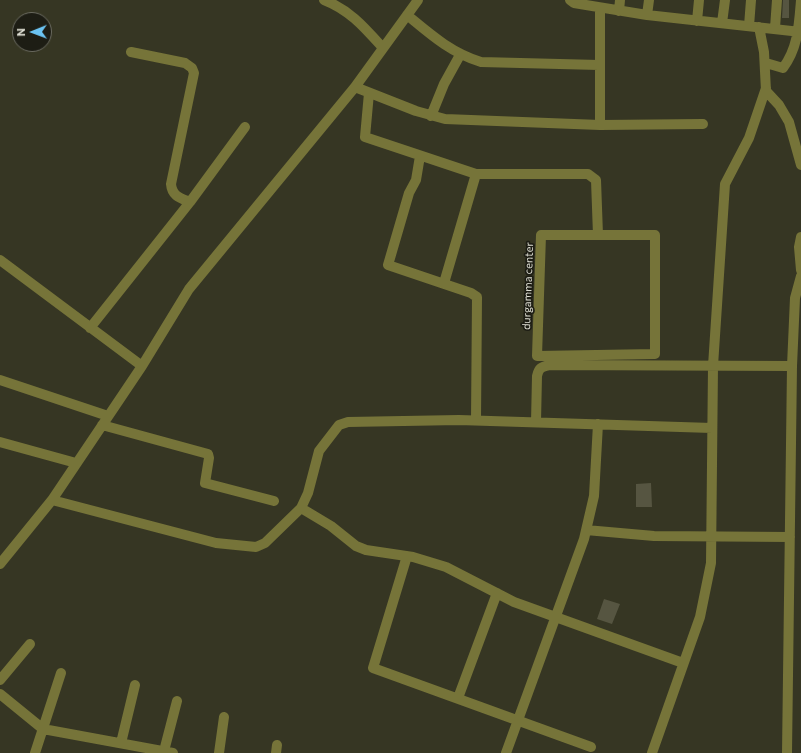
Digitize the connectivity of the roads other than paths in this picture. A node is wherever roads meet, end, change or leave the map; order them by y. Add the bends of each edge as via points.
1 (324, 0) edge
2 (418, 0) edge
3 (570, 0) edge
4 (620, 0) edge
5 (649, 0) edge
6 (699, 0) edge
7 (725, 0) edge
8 (751, 0) edge
9 (777, 0) edge
10 (801, 0) edge
11 (600, 8) junction
12 (619, 11) junction
13 (407, 15) junction
14 (648, 15) junction
15 (697, 20) junction
16 (722, 23) junction
17 (754, 26) junction
18 (775, 28) junction
19 (799, 32) edge
20 (383, 48) junction
21 (131, 52) dead end
22 (460, 55) junction
23 (766, 63) junction
24 (599, 65) junction
25 (355, 87) junction
26 (766, 88) junction
27 (369, 93) junction
28 (431, 116) junction
29 (703, 124) dead end
30 (600, 125) junction
31 (245, 126) dead end
32 (420, 156) junction
33 (801, 165) edge
34 (476, 174) junction
35 (190, 202) junction
36 (598, 235) junction
37 (801, 237) edge
38 (0, 260) edge
39 (801, 270) edge
40 (801, 276) edge
41 (444, 283) junction
42 (90, 328) junction
43 (142, 366) junction
44 (713, 366) junction
45 (792, 366) junction
46 (0, 380) edge
47 (108, 416) junction
48 (476, 420) junction
49 (536, 422) junction
50 (598, 424) junction
51 (102, 425) junction
52 (712, 428) junction
53 (0, 442) edge
54 (76, 463) junction
55 (52, 500) junction
56 (274, 501) dead end
57 (301, 508) junction
58 (586, 530) junction
59 (711, 537) junction
60 (790, 537) junction
61 (406, 556) junction
62 (0, 564) edge
63 (497, 593) junction
64 (554, 617) junction
65 (30, 644) dead end
66 (683, 663) junction
67 (61, 673) dead end
68 (0, 680) edge
69 (135, 685) dead end
70 (0, 694) edge
71 (458, 698) junction
72 (177, 701) dead end
73 (224, 717) dead end
74 (518, 720) junction
75 (43, 729) junction
76 (121, 743) junction
77 (591, 747) dead end
78 (168, 752) edge
79 (35, 753) edge
80 (219, 753) edge
81 (506, 753) edge
82 (652, 753) edge
83 (787, 753) edge

1 - 20 street via 357,19
2 - 13 street
3 - 11 street
4 - 12 street
5 - 14 street
6 - 15 street
7 - 16 street
8 - 17 street
9 - 18 street
10 - 19 street
11 - 12 street
11 - 24 street
12 - 14 street
13 - 20 street
13 - 22 street
14 - 15 street
15 - 16 street
16 - 17 street
17 - 18 street
17 - 23 street
18 - 19 street
19 - 23 street via 792,56 783,68
20 - 25 street
21 - 35 street via 185,63 194,73 171,184 174,196
22 - 24 street via 480,62
22 - 28 street
23 - 26 street
24 - 30 street
25 - 27 street
25 - 43 street via 189,289
26 - 33 street via 789,122
26 - 44 street via 749,138 725,184
27 - 28 street
27 - 32 street via 365,137
28 - 30 street via 446,119
29 - 30 street
31 - 35 street
32 - 34 street
32 - 41 street via 416,180 409,193 388,265
34 - 36 street via 588,174 596,180
34 - 41 street
35 - 42 street
36 - 36 street, durgamma center via 541,236 537,356 655,354 655,235
37 - 39 street
38 - 42 street
40 - 45 street via 795,298
41 - 48 street via 477,297
42 - 43 street
43 - 47 street
44 - 45 street
44 - 49 street via 541,367 537,376
44 - 52 street
45 - 60 street
46 - 47 street
47 - 51 street
48 - 49 street
48 - 57 street via 348,422 339,425 319,451 308,493
49 - 50 street
50 - 52 street
50 - 58 street via 594,496
51 - 54 street
51 - 56 street via 208,454 205,483
52 - 59 street
53 - 54 street
54 - 55 street
55 - 57 street via 216,543 248,548 256,548 265,543
55 - 62 street
57 - 61 street via 361,548
58 - 59 street via 654,536
58 - 64 street
59 - 60 street
59 - 66 street via 710,563 700,617
60 - 83 street
61 - 63 street via 446,566
61 - 71 street via 373,668
63 - 64 street
63 - 71 street
64 - 66 street
64 - 74 street
65 - 68 street
66 - 82 street
67 - 75 street
69 - 76 street
70 - 75 street
71 - 74 street
72 - 78 street
73 - 80 street
74 - 77 street
74 - 81 street
75 - 76 street
75 - 79 street
76 - 78 street

